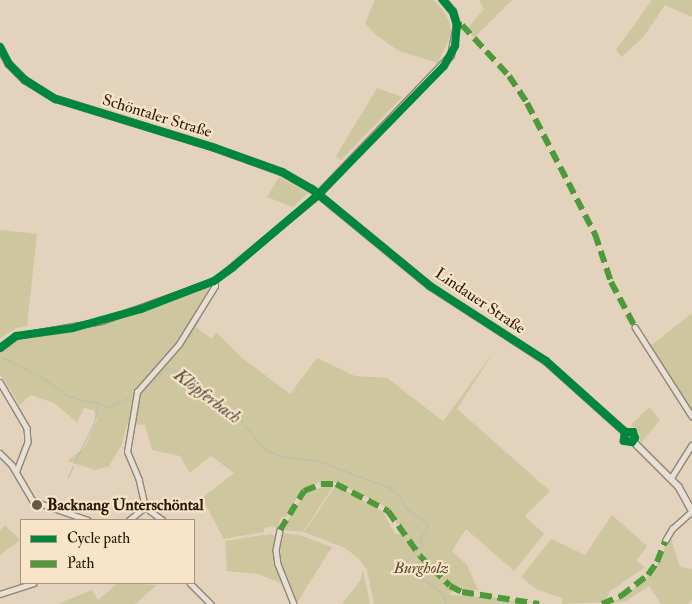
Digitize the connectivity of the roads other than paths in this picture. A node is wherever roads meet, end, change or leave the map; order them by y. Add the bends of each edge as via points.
1 (443, 0) edge
2 (0, 47) edge
3 (318, 195) junction
4 (215, 280) junction
5 (635, 327) dead end
6 (0, 348) edge
7 (0, 382) edge
8 (692, 416) edge
9 (692, 445) edge
10 (0, 452) edge
11 (17, 471) junction
12 (671, 478) junction
13 (145, 507) junction
14 (692, 510) edge
15 (85, 519) edge
16 (129, 519) edge
17 (162, 519) edge
18 (280, 530) dead end
19 (665, 541) dead end
20 (30, 584) edge
21 (191, 584) edge
22 (0, 594) edge
23 (211, 604) edge
24 (294, 604) edge

1 - 3 street via 453,12 457,25 451,56
2 - 3 street, Schöntaler Straße via 9,64 24,80 56,99 275,170
3 - 4 street
3 - 12 street, Lindauer Straße via 430,286 546,362 625,432 624,441 633,441
4 - 6 street via 102,322 16,336
4 - 13 street via 215,286 179,344 137,392 128,452
5 - 8 street
7 - 11 street via 27,428 28,442
9 - 12 street
10 - 11 street
11 - 15 street via 33,501
12 - 14 street, Lindauer Straße
13 - 16 street
13 - 17 street
14 - 19 street via 672,529
18 - 24 street via 276,550 278,564
20 - 22 street
21 - 23 street

